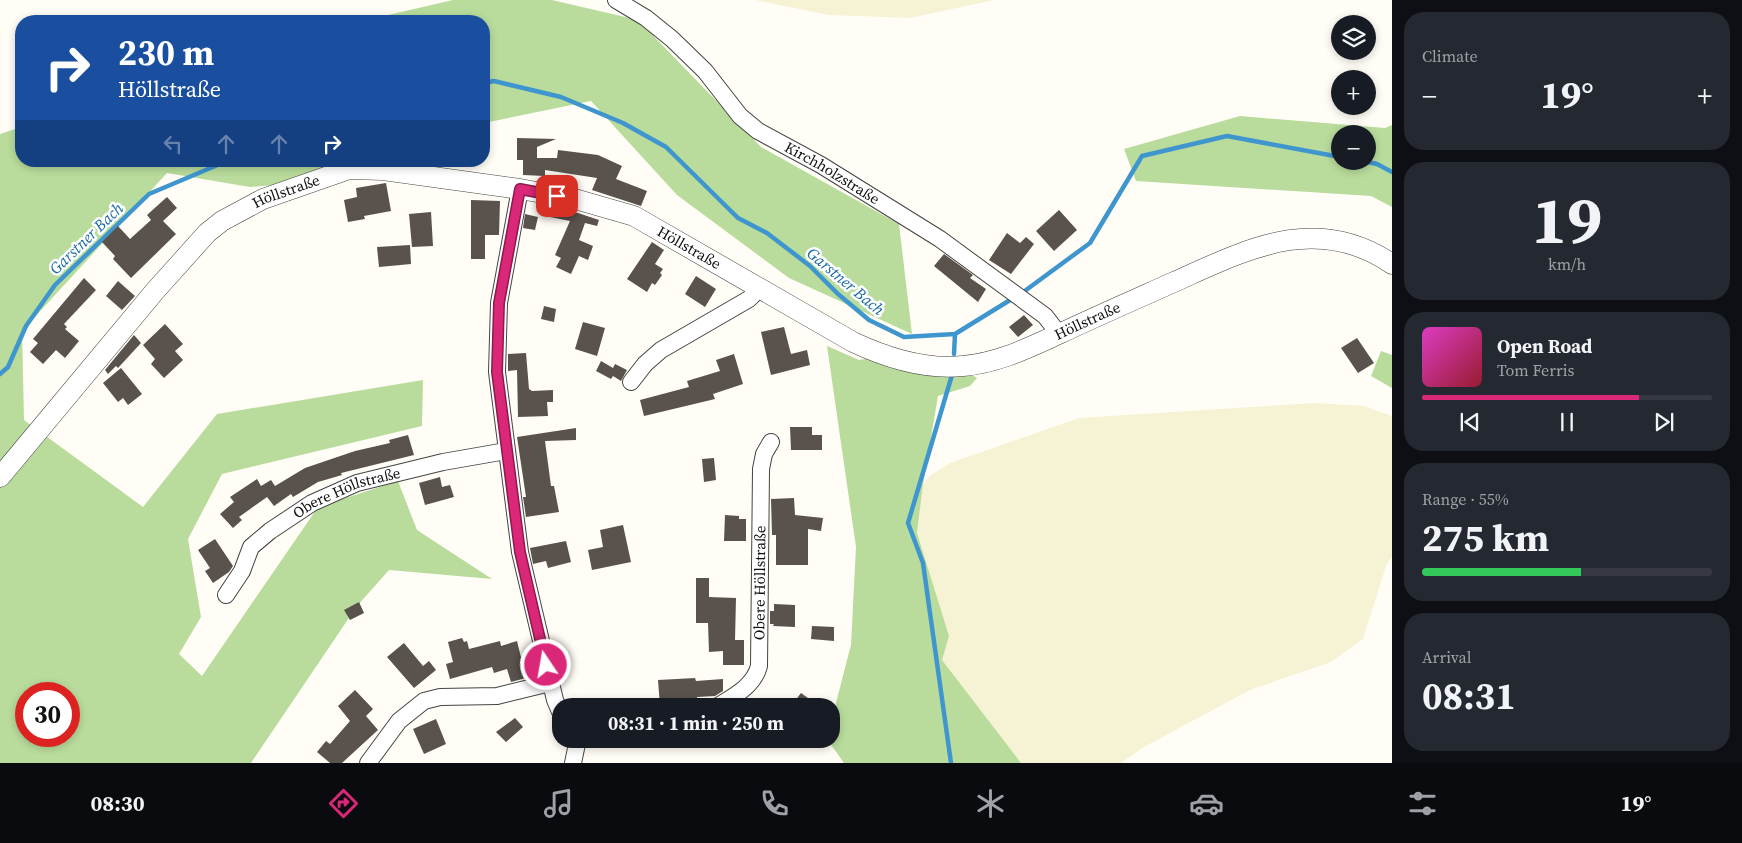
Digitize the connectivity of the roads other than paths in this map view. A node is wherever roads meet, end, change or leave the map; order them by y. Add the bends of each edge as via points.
1 (616, 0) edge
2 (520, 189) junction
3 (1392, 264) edge
4 (760, 288) junction
5 (1060, 334) junction
6 (631, 382) dead end
7 (771, 442) dead end
8 (506, 451) junction
9 (0, 477) edge
10 (226, 595) dead end
11 (550, 683) junction
12 (554, 698) edge
13 (729, 698) edge
14 (576, 748) edge
15 (368, 763) edge
16 (573, 763) edge

1 - 5 street, Kirchholzstraße via 672,39 705,71 740,116 758,131 821,165 940,239 1033,307 1053,323
2 - 4 street, Höllstraße via 575,199 634,216
2 - 8 street via 497,325 497,372
2 - 9 street, Höllstraße via 383,170 349,169 242,209 207,233 187,254
3 - 5 street, Höllstraße via 1354,246 1336,242 1316,239 1276,241 1236,255
4 - 5 street, Höllstraße via 865,348 891,358 924,364 980,364 1028,349
4 - 6 street via 749,299 661,350
7 - 13 street, Obere Höllstraße via 761,468 759,666 749,684
8 - 10 street, Obere Höllstraße via 357,483 312,503 251,548 242,571
8 - 11 street via 520,552
11 - 12 street
11 - 15 street via 497,696 440,696 424,701 399,721
14 - 16 street

